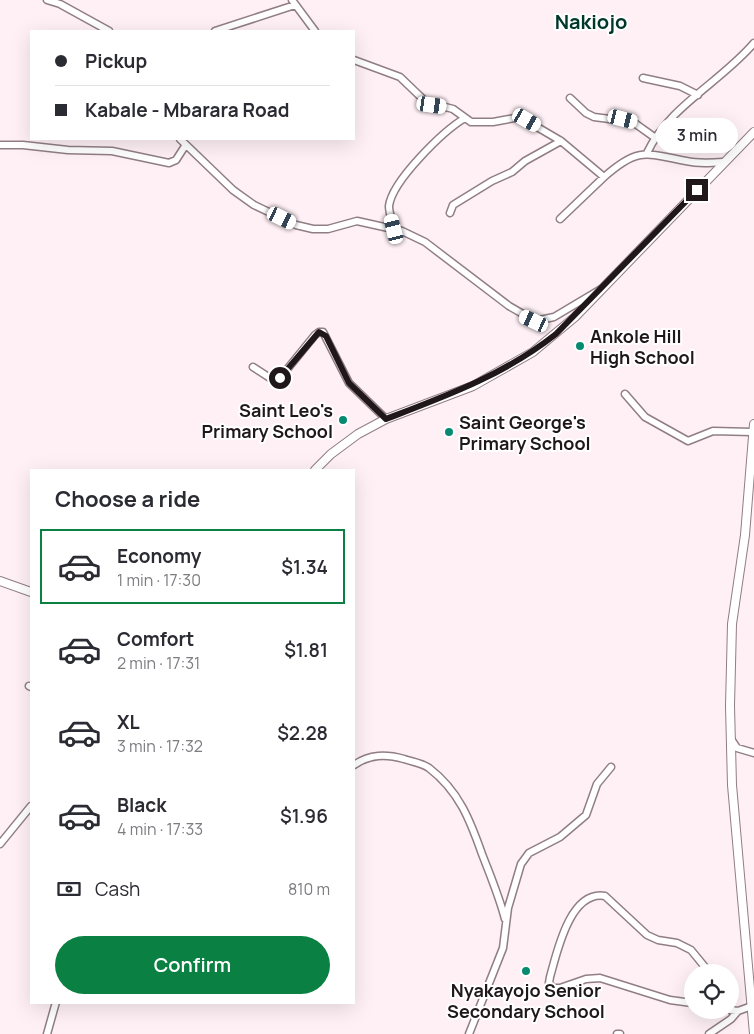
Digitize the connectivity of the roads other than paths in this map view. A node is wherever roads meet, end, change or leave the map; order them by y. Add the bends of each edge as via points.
1 (47, 0) edge
2 (294, 2) edge
3 (107, 30) edge
4 (218, 30) edge
5 (314, 30) edge
6 (754, 42) edge
7 (355, 60) edge
8 (643, 78) dead end
9 (698, 95) junction
10 (570, 98) dead end
11 (464, 118) junction
12 (754, 132) edge
13 (654, 137) junction
14 (561, 141) junction
15 (184, 142) edge
16 (0, 145) edge
17 (646, 153) junction
18 (724, 162) junction
19 (604, 177) junction
20 (450, 212) dead end
21 (560, 219) dead end
22 (394, 229) junction
23 (602, 288) junction
24 (253, 367) dead end
25 (625, 394) dead end
26 (386, 419) junction
27 (754, 424) edge
28 (752, 432) junction
29 (315, 469) edge
30 (0, 581) edge
31 (30, 592) edge
32 (731, 739) junction
33 (754, 753) edge
34 (355, 764) edge
35 (611, 767) dead end
36 (30, 807) edge
37 (0, 844) edge
38 (506, 922) junction
39 (702, 964) edge
40 (684, 1002) edge
41 (55, 1004) edge
42 (752, 1006) junction
43 (739, 1011) edge
44 (732, 1019) edge
45 (47, 1034) edge
46 (469, 1034) edge
47 (709, 1034) edge
48 (754, 1034) edge

1 - 3 street
2 - 4 street
2 - 5 street
6 - 9 street
7 - 11 street via 400,77 426,102 452,109
8 - 9 street via 680,86
9 - 13 street
10 - 13 street via 594,117 633,122
11 - 14 street via 480,123 520,117
11 - 22 street via 428,149 396,190 390,204
12 - 18 main road
13 - 17 street
14 - 19 street
14 - 20 street via 458,202
15 - 16 street via 176,160 169,163 112,151
15 - 22 street via 233,190 254,205 296,225 328,229 356,221
17 - 18 street via 699,163
17 - 19 street via 624,162
18 - 23 main road
19 - 21 street
22 - 23 street via 425,242 509,306 534,321 554,317
23 - 26 main road via 556,334 501,372
24 - 26 street via 270,378 280,378 315,336 323,332 349,383
25 - 28 street via 645,417 688,441 712,431
26 - 29 main road via 358,434
27 - 28 main road
28 - 32 main road via 745,535 732,624
30 - 31 main road
32 - 33 street via 737,748
32 - 42 main road via 736,841
34 - 38 street via 370,756 399,758 428,767 452,790 467,812
35 - 38 street via 597,784 586,815 560,838 529,853 520,864
36 - 37 street
38 - 46 street via 503,948
39 - 40 street via 691,950 647,936 605,896 591,898 568,922 550,977 549,983 553,988 586,978 600,978
41 - 45 street
42 - 43 street
42 - 48 main road
44 - 47 street

